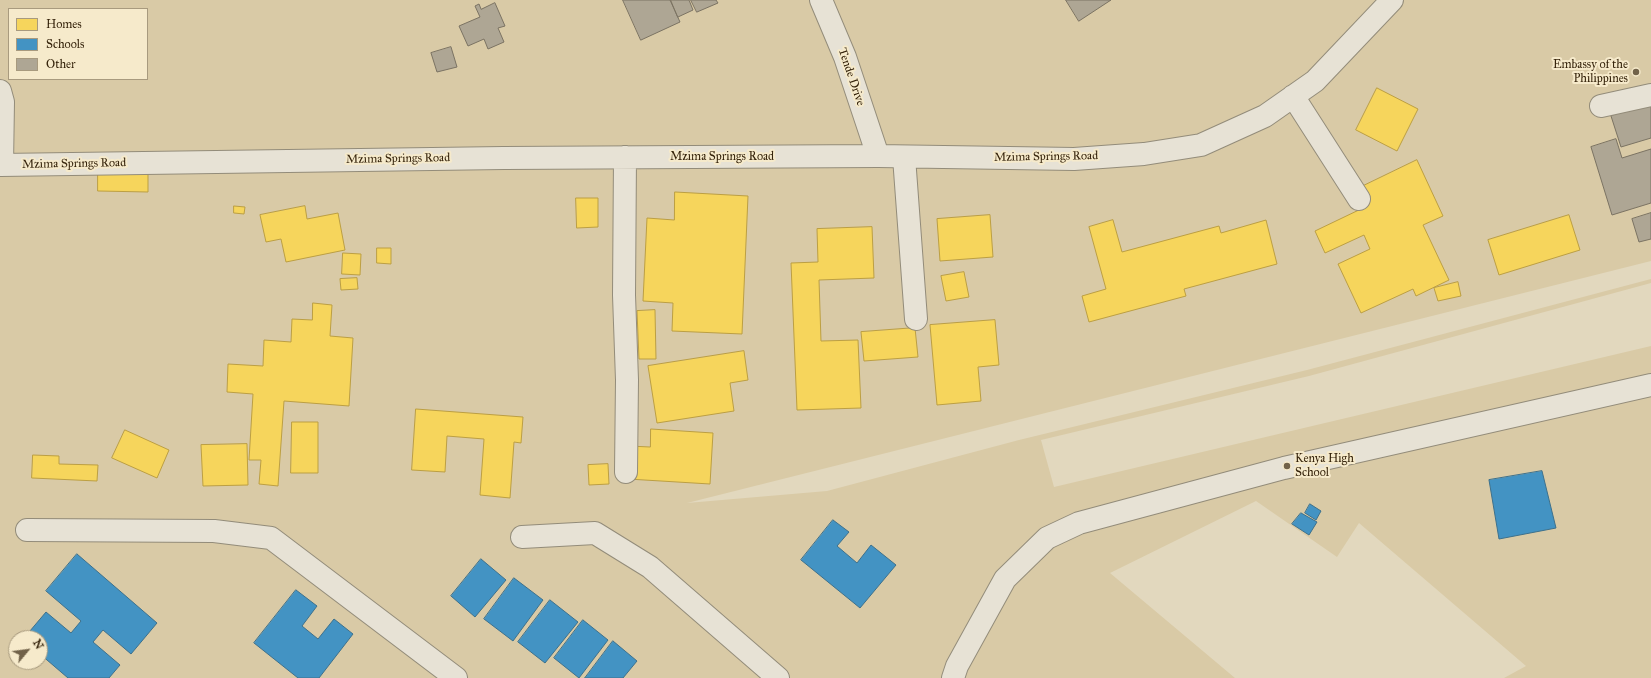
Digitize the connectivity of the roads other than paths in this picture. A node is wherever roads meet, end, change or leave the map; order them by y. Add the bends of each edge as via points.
1 (821, 0) edge
2 (1392, 0) edge
3 (0, 91) edge
4 (1651, 95) edge
5 (1293, 96) junction
6 (1601, 106) dead end
7 (878, 156) junction
8 (625, 157) junction
9 (904, 157) junction
10 (1, 165) edge
11 (1359, 198) dead end
12 (916, 319) dead end
13 (1651, 385) edge
14 (626, 472) dead end
15 (27, 530) dead end
16 (522, 537) dead end
17 (456, 678) edge
18 (778, 678) edge
19 (953, 678) edge

1 - 7 street, Tende Drive via 845,57
2 - 5 street, Mzima Springs Road via 1314,81
3 - 10 street via 3,102
4 - 6 street
5 - 9 street, Mzima Springs Road via 1265,116 1201,145 1151,153 1074,159
5 - 11 street
7 - 8 street, Mzima Springs Road
7 - 9 street, Mzima Springs Road
8 - 10 street, Mzima Springs Road
8 - 14 street
9 - 12 street
13 - 19 street via 1284,468 1079,523 1047,538 1005,579 957,666
15 - 17 street via 214,531 271,538
16 - 18 street via 595,533 650,567

